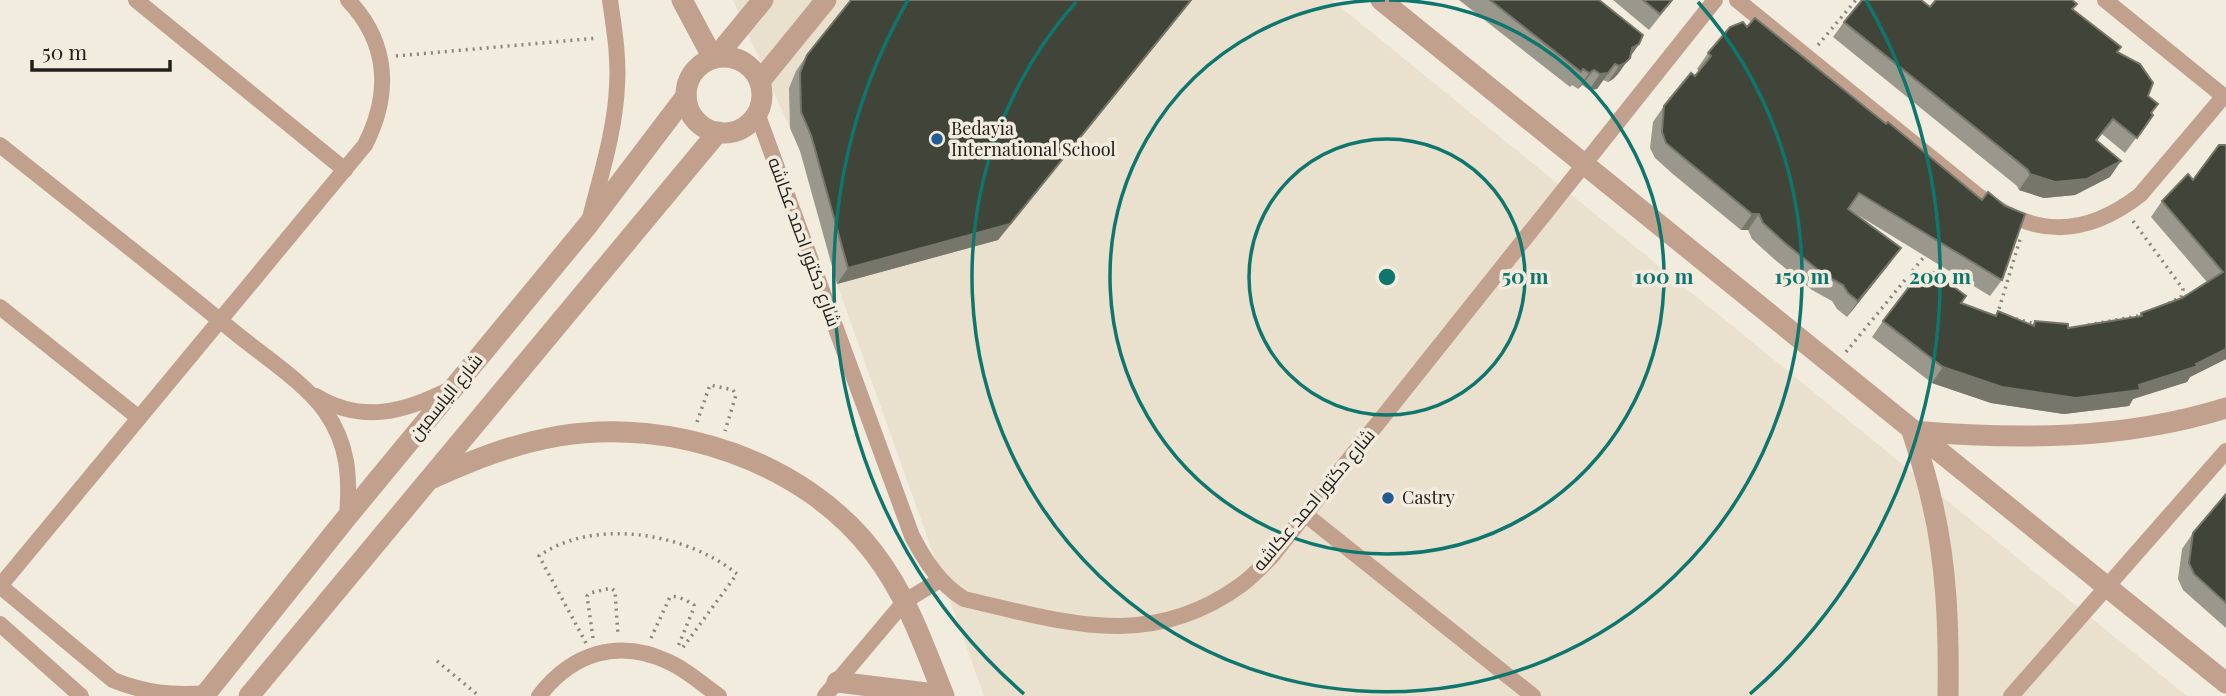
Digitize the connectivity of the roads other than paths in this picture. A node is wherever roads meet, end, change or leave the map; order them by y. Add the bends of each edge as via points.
1 (136, 0) edge
2 (348, 0) edge
3 (610, 0) edge
4 (682, 0) edge
5 (763, 0) edge
6 (826, 0) edge
7 (1381, 0) edge
8 (1715, 0) edge
9 (1738, 0) edge
10 (2105, 0) edge
11 (715, 58) junction
12 (760, 81) junction
13 (685, 96) junction
14 (2225, 97) edge
15 (757, 113) junction
16 (718, 132) junction
17 (0, 145) edge
18 (1584, 165) junction
19 (345, 170) junction
20 (588, 225) junction
21 (0, 307) edge
22 (220, 320) junction
23 (302, 387) junction
24 (453, 388) junction
25 (2226, 408) edge
26 (139, 418) junction
27 (1912, 431) junction
28 (2226, 451) edge
29 (430, 479) junction
30 (1306, 514) junction
31 (347, 517) junction
32 (940, 580) junction
33 (0, 586) edge
34 (2106, 588) junction
35 (905, 601) junction
36 (0, 624) edge
37 (2226, 683) edge
38 (831, 689) edge
39 (206, 694) edge
40 (80, 696) edge
41 (249, 696) edge
42 (539, 696) edge
43 (719, 696) edge
44 (943, 696) edge
45 (1533, 696) edge
46 (1948, 696) edge
47 (2011, 696) edge

1 - 19 street
2 - 19 street via 372,33 383,80 375,125
3 - 20 street via 617,85 612,132
4 - 11 street
5 - 11 street
6 - 12 street
7 - 18 street
8 - 18 street, شارع دكتور احمد عكاشه
9 - 14 street via 1998,211 2050,227 2076,226 2123,208 2140,195
10 - 14 street
11 - 12 street via 738,59
11 - 13 street via 696,68
12 - 15 street via 762,98
13 - 16 street via 692,116 708,130
13 - 20 street, شارع الياسمين
15 - 16 street via 745,127
15 - 32 street, شارع دكتور احمد عكاشه via 912,536
16 - 29 street
17 - 22 street
18 - 27 street
18 - 30 street, شارع دكتور احمد عكاشه
19 - 22 street
20 - 24 street, شارع الياسمين
21 - 26 street
22 - 23 street
22 - 26 street
23 - 24 street via 329,404 360,412 393,412
23 - 31 street via 325,411 343,445 349,480
24 - 31 street, شارع الياسمين
25 - 27 street via 2131,429 2058,437
26 - 33 street
27 - 34 street
27 - 46 street via 1932,499 1944,570
28 - 34 street
29 - 35 street via 496,450 560,436 626,432 690,440 780,472 832,509 874,552
29 - 41 street
30 - 32 street, شارع دكتور احمد عكاشه via 1241,585 1205,606 1165,621 1081,626 964,599
30 - 45 street
31 - 39 street, شارع الياسمين
32 - 35 street
33 - 39 street via 113,680 159,695
34 - 37 street
34 - 47 street
35 - 38 street
35 - 44 street
36 - 40 street
38 - 44 street
42 - 43 street via 553,677 572,664 620,650 671,663

